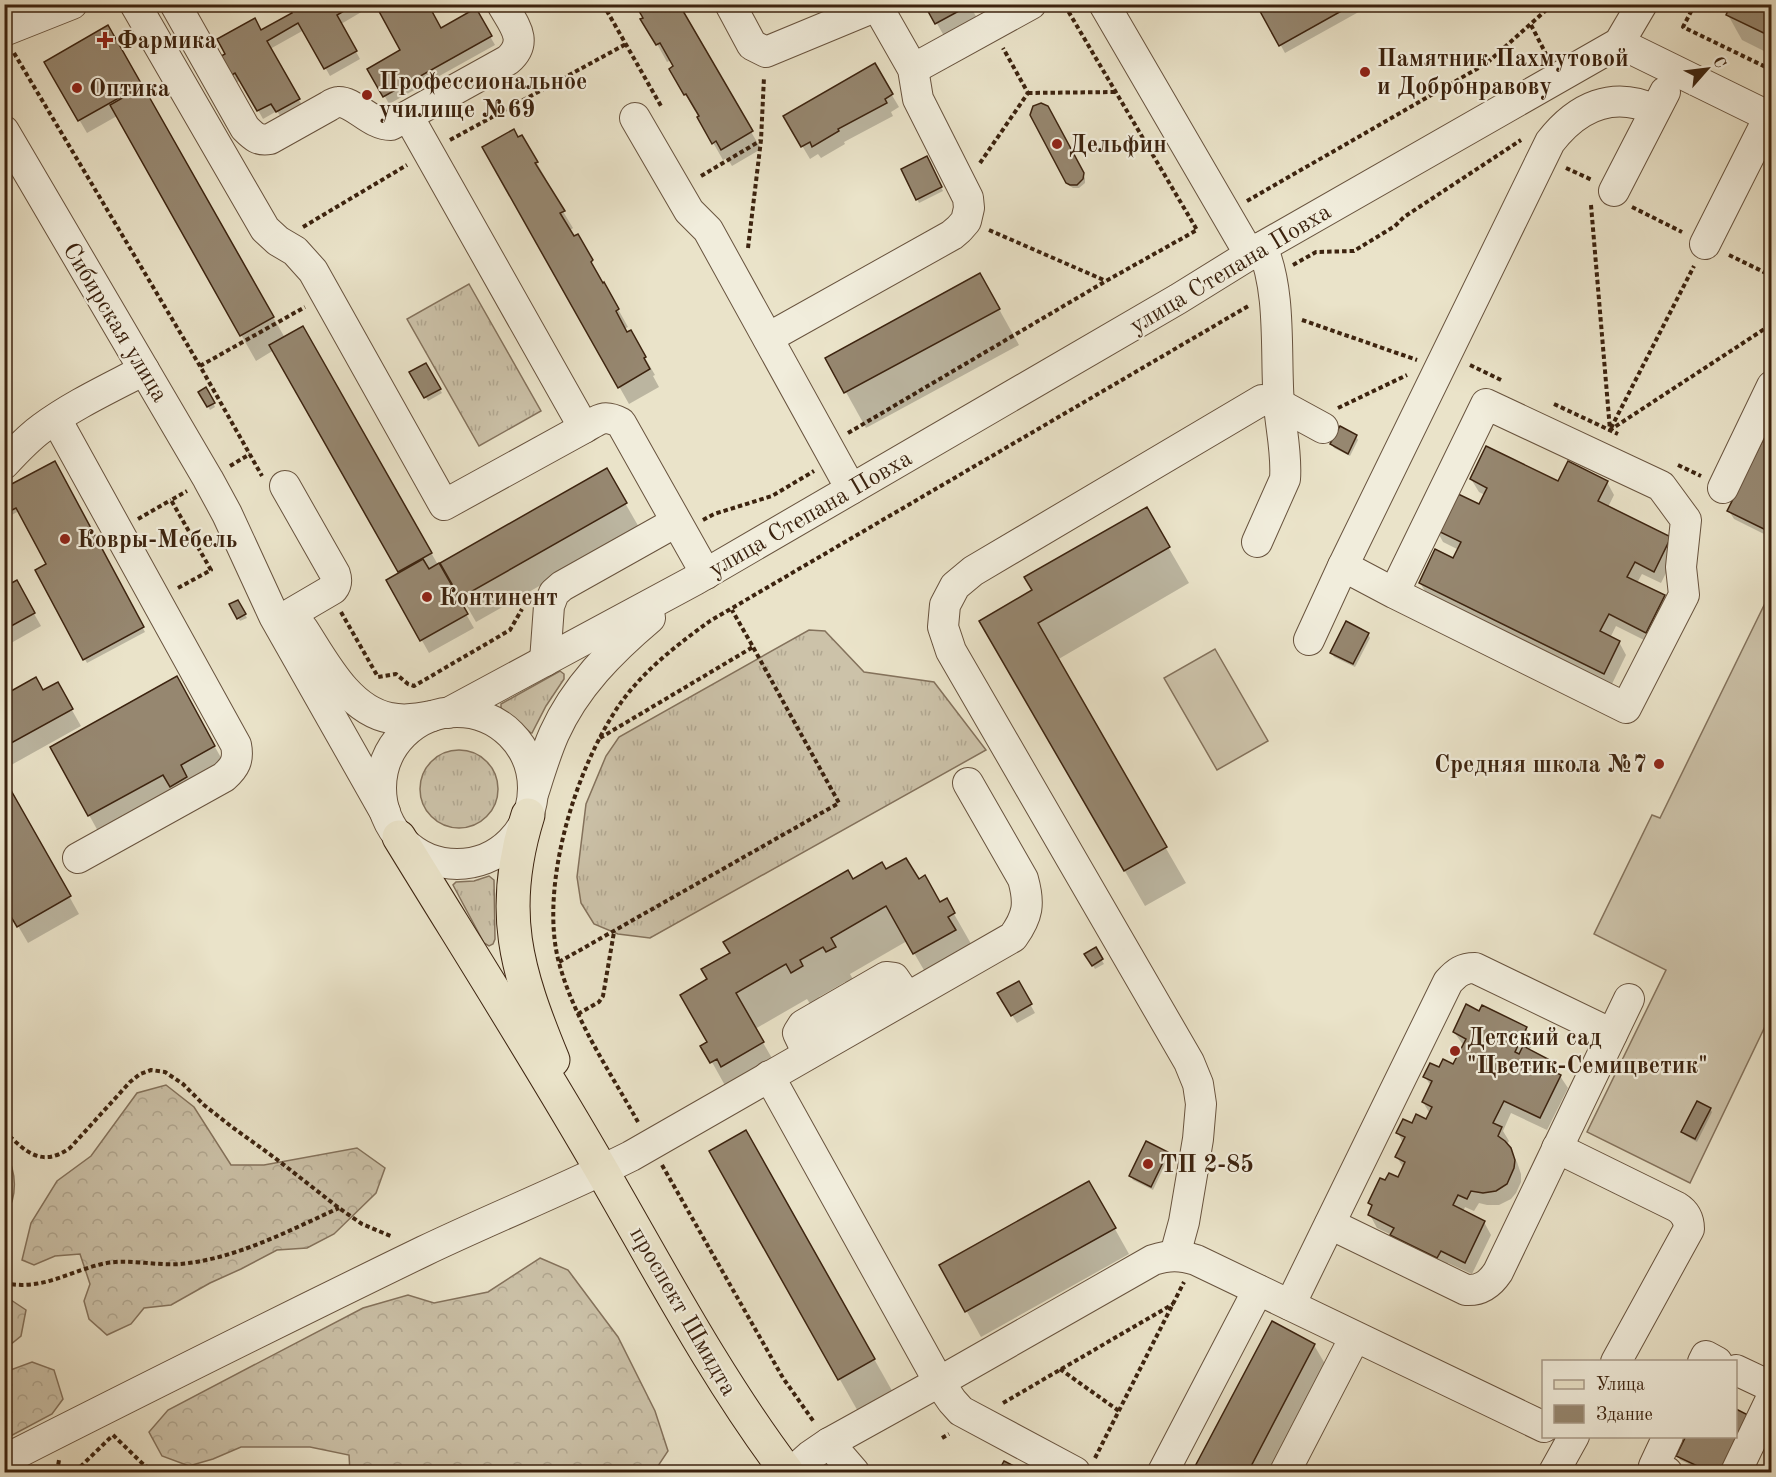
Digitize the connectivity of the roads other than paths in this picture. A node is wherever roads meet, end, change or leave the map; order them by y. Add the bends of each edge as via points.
1 (72, 4) edge
2 (175, 4) edge
3 (502, 4) edge
4 (730, 4) edge
5 (1031, 4) edge
6 (1104, 4) edge
7 (1642, 4) edge
8 (876, 5) edge
9 (140, 6) edge
10 (9, 41) edge
11 (1619, 43) junction
12 (1559, 64) junction
13 (913, 69) junction
14 (1675, 70) junction
15 (1591, 108) junction
16 (1655, 110) junction
17 (408, 116) junction
18 (635, 118) dead end
19 (1770, 118) edge
20 (4, 132) edge
21 (1596, 190) road end
22 (1705, 244) road end
23 (1256, 251) junction
24 (768, 338) junction
25 (144, 370) junction
26 (1772, 386) edge
27 (1279, 404) junction
28 (56, 418) junction
29 (1317, 425) road end
30 (584, 428) junction
31 (4, 464) edge
32 (276, 485) road end
33 (1723, 488) dead end
34 (851, 489) junction
35 (226, 514) junction
36 (686, 523) junction
37 (1257, 542) dead end
38 (1344, 566) junction
39 (700, 577) junction
40 (1394, 593) junction
41 (292, 613) junction
42 (1309, 640) dead end
43 (545, 661) junction
44 (443, 714) junction
45 (968, 783) dead end
46 (531, 806) junction
47 (392, 824) junction
48 (78, 858) dead end
49 (1629, 999) dead end
50 (1612, 1034) junction
51 (769, 1076) junction
52 (1557, 1148) junction
53 (595, 1158) junction
54 (1330, 1224) junction
55 (1185, 1258) junction
56 (1258, 1290) junction
57 (1290, 1305) junction
58 (1355, 1336) junction
59 (1617, 1360) edge
60 (1737, 1370) edge
61 (939, 1382) junction
62 (1772, 1387) edge
63 (1772, 1397) edge
64 (1542, 1426) edge
65 (1569, 1438) edge
66 (1668, 1438) edge
67 (829, 1443) junction
68 (4, 1460) edge
69 (1084, 1467) edge
70 (787, 1473) edge
71 (792, 1473) edge
72 (854, 1473) edge
73 (1163, 1473) edge
74 (1285, 1473) edge
75 (1554, 1473) edge
76 (1667, 1473) edge
77 (1736, 1473) edge

1 - 10 street
2 - 17 street via 245,128 260,141 339,102 383,125
3 - 17 street via 518,33 515,54
4 - 8 street via 752,45 766,52
5 - 13 street
6 - 23 street
7 - 11 street
8 - 13 street
9 - 30 street via 265,229 304,260 327,295 444,506
11 - 12 street, улица Степана Повха
11 - 14 street
12 - 15 street
12 - 23 street, улица Степана Повха
13 - 24 street via 918,99 963,186 969,208 966,221 952,235
14 - 16 street
14 - 19 street
15 - 16 street via 1623,100
15 - 38 street via 1532,148 1447,354
16 - 21 street
17 - 30 street
18 - 24 street via 689,211 708,230
19 - 22 street
20 - 25 street, Сибирская улица
23 - 27 street via 1269,262 1274,294
23 - 34 street, улица Степана Повха
24 - 34 street
25 - 28 street
25 - 35 street, Сибирская улица
26 - 33 street
27 - 29 street
27 - 37 street via 1285,479
27 - 55 street via 1262,400 973,571 954,586 945,605 943,627 951,651 1189,1062 1198,1084 1201,1104 1184,1222
28 - 31 street
28 - 48 street via 236,745 238,757 224,777
30 - 36 street via 600,419 611,418 621,423
32 - 41 street via 337,580 336,586
34 - 39 street, улица Степана Повха
35 - 41 street, Сибирская улица
35 - 47 street, Сибирская улица via 274,616
36 - 39 street
36 - 43 street via 554,593 549,606
38 - 40 street
38 - 42 street
39 - 43 street, улица Степана Повха
39 - 46 street, улица Степана Повха via 613,651 582,685 554,734
40 - 40 street via 1626,708 1684,596 1681,567 1686,520 1661,486 1486,404
41 - 44 street, Сибирская улица via 348,693 373,713 394,719
43 - 44 street, улица Степана Повха
44 - 46 street via 468,713 488,719 513,737 531,769
44 - 47 street via 411,729 391,752 382,781 383,801
45 - 51 street via 1023,879 1027,894 1023,923 1013,937
46 - 47 street via 520,832 506,846 471,863 432,860 414,850
46 - 53 main road, проспект Шмидта via 515,870 513,930 518,959 528,998
47 - 53 main road, проспект Шмидта
49 - 50 street
50 - 52 street
50 - 54 street via 1475,968 1456,973 1448,982
51 - 53 street via 650,1145
51 - 61 street
52 - 54 street via 1498,1272 1482,1288 1466,1290
52 - 59 street via 1677,1207 1689,1222 1689,1229
53 - 68 street via 426,1250
53 - 70 main road, проспект Шмидта via 733,1396
54 - 57 street
55 - 56 street
55 - 61 street via 1153,1260
56 - 57 street
56 - 73 street
57 - 58 street
58 - 64 street
58 - 74 street
60 - 62 street
61 - 67 street
61 - 69 street via 961,1411
63 - 77 street
65 - 75 street
66 - 76 street via 1654,1466
67 - 71 street
67 - 72 street

